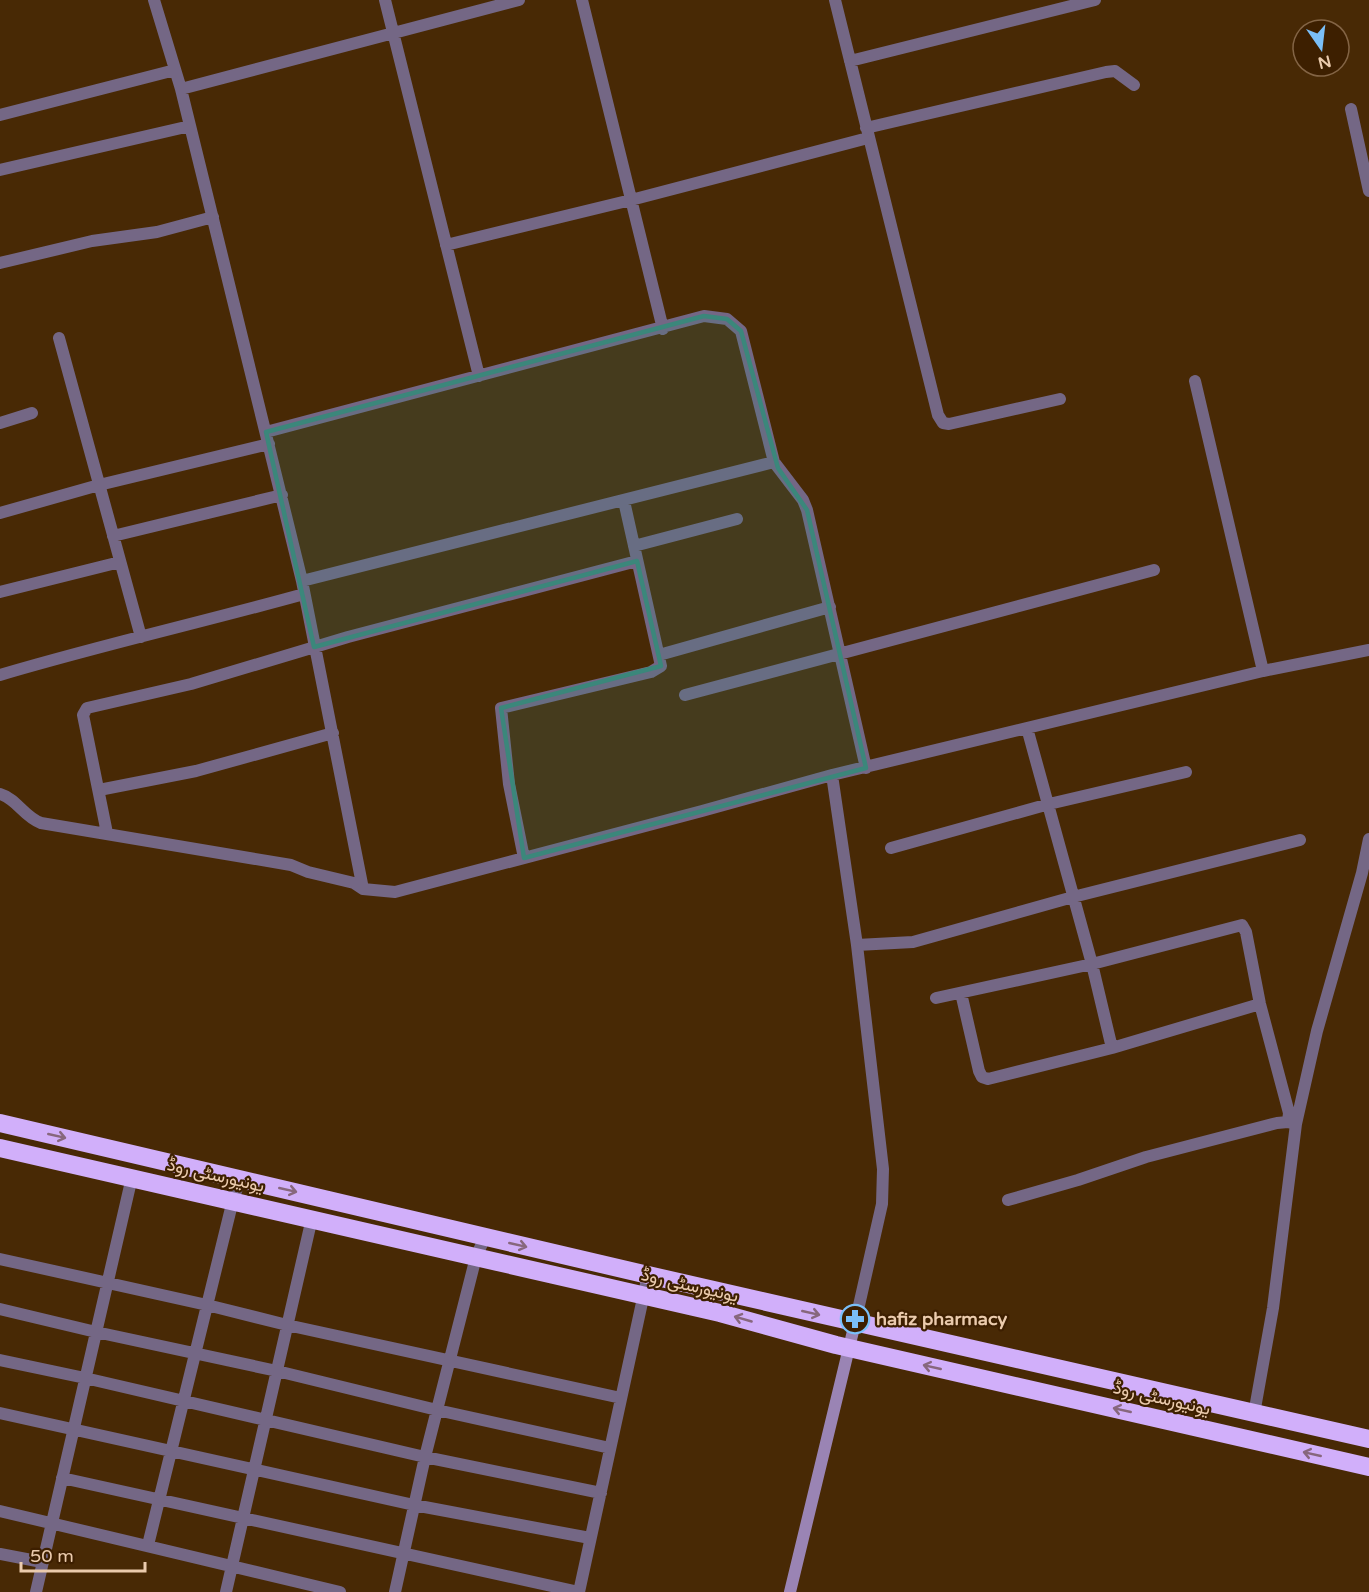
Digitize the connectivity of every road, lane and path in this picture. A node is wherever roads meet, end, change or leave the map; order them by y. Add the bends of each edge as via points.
1 (154, 0) edge
2 (385, 0) edge
3 (519, 0) edge
4 (582, 0) edge
5 (835, 0) edge
6 (1095, 0) edge
7 (393, 34) junction
8 (850, 61) junction
9 (175, 70) junction
10 (1134, 85) dead end
11 (181, 89) junction
12 (1351, 109) dead end
13 (0, 115) edge
14 (190, 126) junction
15 (867, 133) junction
16 (0, 170) edge
17 (1369, 191) edge
18 (631, 200) junction
19 (213, 217) junction
20 (446, 245) junction
21 (0, 263) edge
22 (663, 329) junction
23 (59, 338) dead end
24 (479, 376) junction
25 (1195, 381) dead end
26 (1060, 399) dead end
27 (32, 412) dead end
28 (0, 423) edge
29 (267, 438) junction
30 (774, 462) junction
31 (99, 484) junction
32 (282, 495) junction
33 (624, 501) junction
34 (0, 513) edge
35 (737, 519) dead end
36 (113, 536) junction
37 (634, 546) junction
38 (637, 561) junction
39 (120, 562) junction
40 (1154, 570) dead end
41 (303, 588) junction
42 (0, 592) edge
43 (830, 607) junction
44 (141, 637) junction
45 (314, 647) junction
46 (1369, 650) edge
47 (840, 652) junction
48 (659, 655) junction
49 (1263, 671) junction
50 (0, 675) edge
51 (685, 695) dead end
52 (1028, 728) junction
53 (333, 733) junction
54 (866, 768) junction
55 (1186, 771) dead end
56 (832, 775) junction
57 (99, 789) junction
58 (0, 794) edge
59 (1049, 804) junction
60 (107, 833) junction
61 (1369, 839) edge
62 (1300, 840) dead end
63 (891, 848) dead end
64 (524, 858) junction
65 (363, 889) junction
66 (1073, 897) junction
67 (857, 945) junction
68 (1092, 964) junction
69 (962, 993) junction
70 (936, 998) dead end
71 (1260, 1004) junction
72 (1112, 1048) junction
73 (0, 1123) edge
74 (1292, 1123) junction
75 (0, 1148) edge
76 (132, 1177) junction
77 (240, 1179) junction
78 (233, 1200) junction
79 (1008, 1200) dead end
80 (312, 1218) junction
81 (485, 1237) junction
82 (476, 1257) junction
83 (0, 1259) edge
84 (648, 1275) junction
85 (108, 1282) junction
86 (643, 1296) junction
87 (207, 1305) junction
88 (0, 1309) edge
89 (855, 1323) junction
90 (287, 1325) junction
91 (96, 1332) junction
92 (847, 1348) junction
93 (195, 1353) junction
94 (0, 1360) edge
95 (450, 1360) junction
96 (277, 1371) junction
97 (85, 1378) junction
98 (621, 1398) junction
99 (183, 1402) junction
100 (437, 1410) junction
101 (0, 1413) edge
102 (1254, 1414) junction
103 (266, 1420) junction
104 (74, 1430) junction
105 (1369, 1439) edge
106 (610, 1448) junction
107 (171, 1451) junction
108 (425, 1457) junction
109 (1369, 1467) edge
110 (255, 1470) junction
111 (62, 1478) junction
112 (601, 1493) junction
113 (159, 1500) junction
114 (414, 1504) junction
115 (0, 1511) edge
116 (244, 1518) junction
117 (51, 1523) junction
118 (590, 1538) junction
119 (148, 1545) junction
120 (404, 1553) junction
121 (0, 1554) edge
122 (42, 1562) junction
123 (232, 1566) junction
124 (36, 1592) edge
125 (226, 1592) edge
126 (340, 1592) edge
127 (395, 1592) edge
128 (579, 1592) edge
129 (790, 1592) edge

1 - 9 street
2 - 7 street
3 - 7 street
4 - 18 street
5 - 8 street
6 - 8 street
7 - 11 street
7 - 20 street
8 - 15 street
9 - 11 street
9 - 13 street
10 - 15 street via 1115,71 1106,72
11 - 14 street
12 - 17 street
14 - 16 street
14 - 19 street
15 - 18 street
15 - 26 street via 942,423
18 - 20 street
18 - 22 street
19 - 21 street
19 - 29 street
20 - 24 street
22 - 24 street
22 - 30 street via 704,316 727,319 741,331
23 - 31 street
24 - 29 street
25 - 49 street
27 - 28 street
29 - 31 street
29 - 32 street
30 - 33 street
30 - 43 street via 804,500
31 - 34 street
31 - 36 street
32 - 36 street
32 - 41 street
33 - 37 street
33 - 41 street
35 - 37 street
36 - 39 street
37 - 38 street
38 - 45 street
38 - 48 street
39 - 42 street
39 - 44 street
40 - 47 street
41 - 44 street via 215,619
41 - 45 street
43 - 47 street
43 - 48 street
44 - 50 street
45 - 53 street
45 - 57 street via 191,684 87,708 83,715
46 - 49 street
47 - 51 street
47 - 54 street
48 - 64 street via 661,666 651,672 501,708 509,784
49 - 52 street
52 - 54 street
52 - 59 street
53 - 57 street via 196,771
53 - 65 street
54 - 56 street
55 - 59 street
56 - 64 street
56 - 67 street
57 - 60 street
58 - 60 street via 8,796 33,820
59 - 63 street
59 - 66 street
60 - 65 street via 291,865
61 - 74 street
62 - 66 street
64 - 65 street via 395,892
66 - 67 street via 913,942
66 - 68 street
67 - 89 street via 883,1169 882,1204
68 - 69 street
68 - 71 street via 1242,925
68 - 72 street
69 - 70 street
69 - 72 street via 982,1077 988,1079
71 - 72 street
71 - 74 street
73 -> 77 highway, یونیورسٹی روڈ
74 - 79 street via 1277,1123 1146,1157
74 - 102 street via 1273,1308
75 - 76 highway, یونیورسٹی روڈ
76 - 78 highway, یونیورسٹی روڈ
76 - 85 street
77 - 78 street
77 -> 81 highway, یونیورسٹی روڈ
78 - 80 highway, یونیورسٹی روڈ
78 - 87 street
80 - 82 highway, یونیورسٹی روڈ
80 - 90 street
81 - 82 street
81 -> 84 highway, یونیورسٹی روڈ
82 - 86 highway, یونیورسٹی روڈ
82 - 95 street
83 - 85 street
84 - 86 street
84 -> 89 highway, یونیورسٹی روڈ
85 - 87 street
85 - 91 street
92 -> 86 highway, یونیورسٹی روڈ
86 - 98 street
87 - 90 street
87 - 93 street
88 - 91 street
89 - 92 street
89 - 102 highway, یونیورسٹی روڈ
90 - 95 street
90 - 96 street
91 - 93 street
91 - 97 street
109 -> 92 highway, یونیورسٹی روڈ
92 - 129 street
93 - 96 street
93 - 99 street
94 - 97 street
95 - 98 street
95 - 100 street
96 - 100 street
96 - 103 street
97 - 99 street
97 - 104 street
98 - 106 street
99 - 103 street
99 - 107 street
100 - 106 street
100 - 108 street
101 - 104 street
102 - 105 highway, یونیورسٹی روڈ
103 - 108 street
103 - 110 street
104 - 107 street
104 - 111 street
106 - 112 street
107 - 110 street
107 - 113 street
108 - 112 street
108 - 114 street
110 - 114 street
110 - 116 street
111 - 113 street
111 - 117 street
112 - 118 street
113 - 116 street
113 - 119 street
114 - 118 street
114 - 120 street
115 - 117 street
116 - 120 street
116 - 123 street
117 - 119 street
117 - 122 street
118 - 128 street
119 - 123 street
120 - 127 street
120 - 128 street
121 - 122 street
122 - 124 street
123 - 125 street
123 - 126 street

